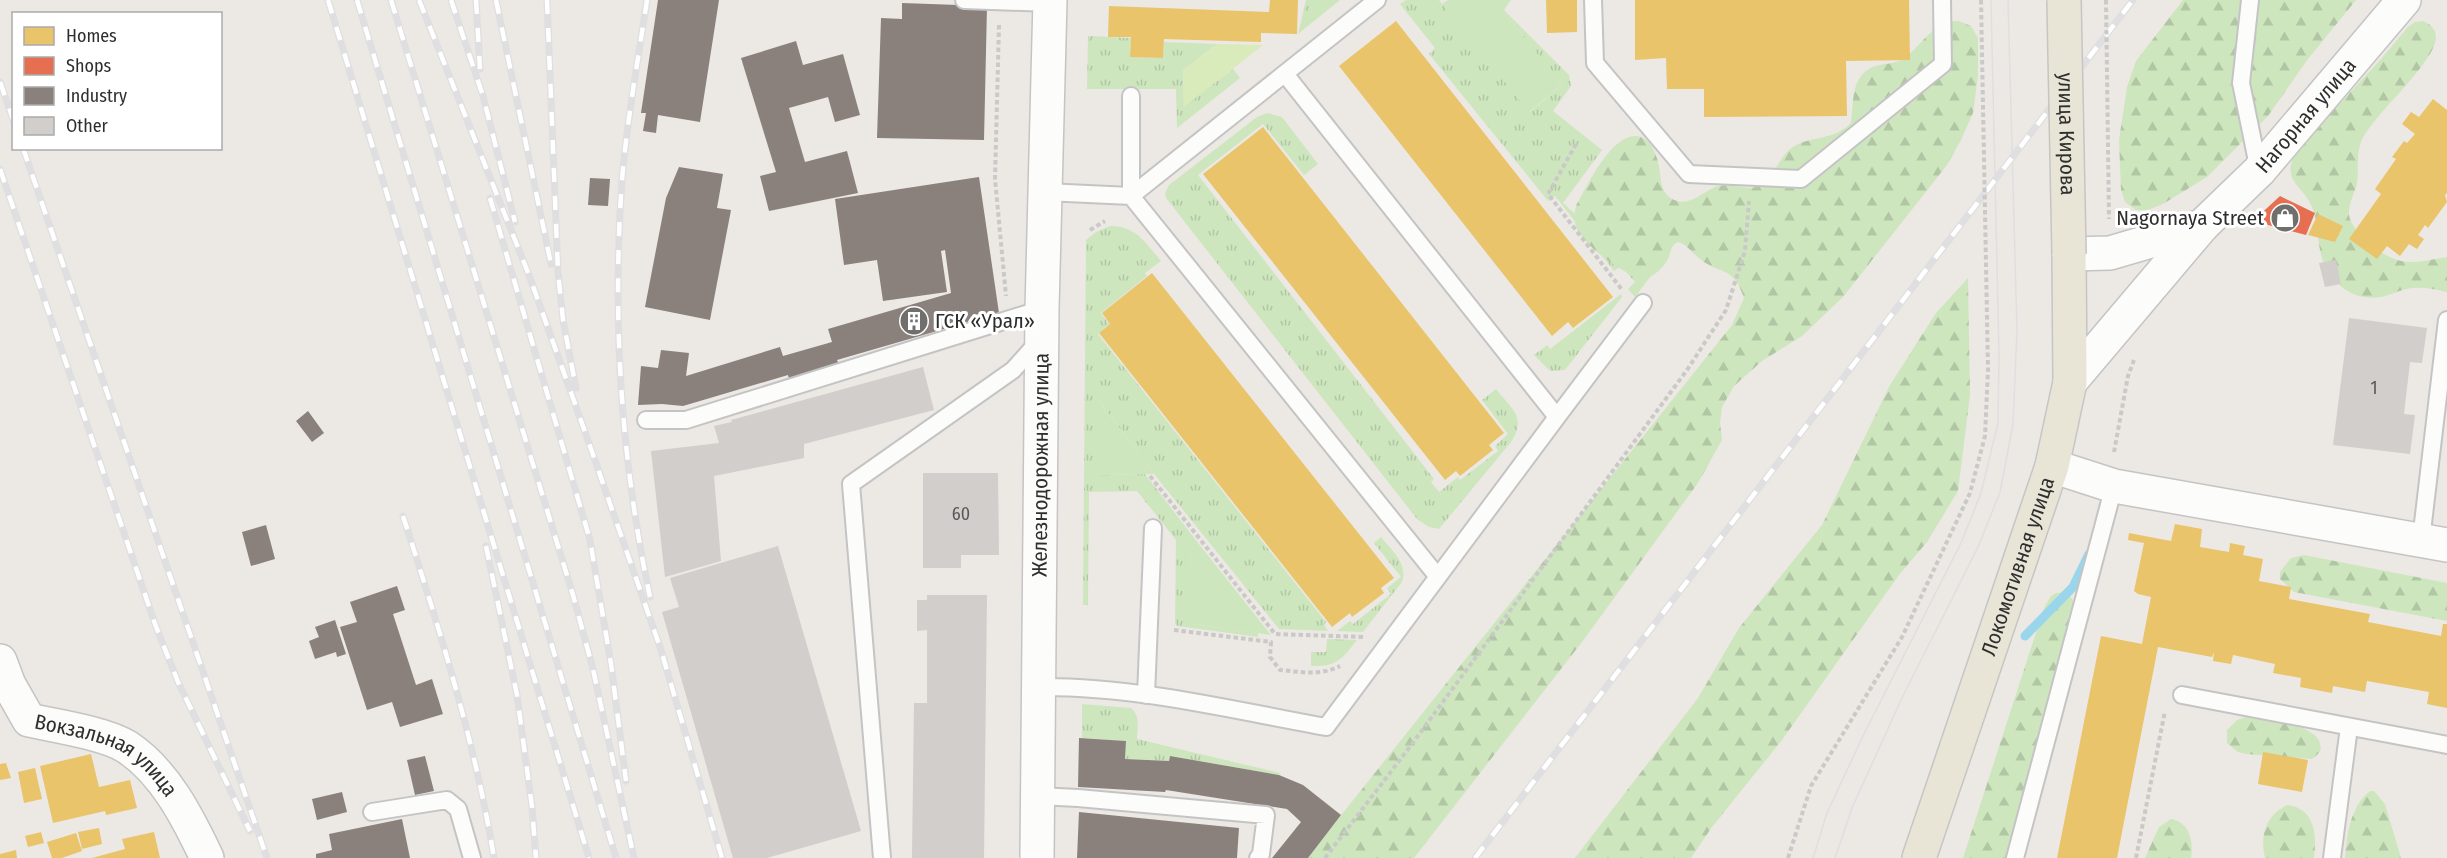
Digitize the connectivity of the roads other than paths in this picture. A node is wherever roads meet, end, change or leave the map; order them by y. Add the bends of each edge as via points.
1 (964, 0) edge
2 (1377, 0) edge
3 (1593, 0) edge
4 (1942, 0) edge
5 (2064, 0) edge
6 (2250, 0) edge
7 (2404, 0) edge
8 (1000, 1) edge
9 (1050, 1) edge
10 (1285, 74) junction
11 (1131, 96) dead end
12 (2259, 171) junction
13 (1045, 192) junction
14 (1131, 196) junction
15 (2202, 226) junction
16 (2069, 261) junction
17 (1643, 303) dead end
18 (2447, 320) edge
19 (1042, 323) junction
20 (2070, 382) junction
21 (1557, 417) junction
22 (646, 420) dead end
23 (2052, 466) junction
24 (2114, 486) junction
25 (1153, 528) dead end
26 (2434, 542) edge
27 (1438, 577) junction
28 (0, 661) edge
29 (1039, 687) junction
30 (1146, 695) junction
31 (2182, 695) dead end
32 (2349, 727) junction
33 (2447, 745) edge
34 (1038, 796) junction
35 (372, 812) dead end
36 (207, 858) edge
37 (472, 858) edge
38 (882, 858) edge
39 (1037, 858) edge
40 (1258, 858) edge
41 (1919, 858) edge
42 (2015, 858) edge
43 (2332, 858) edge

1 - 8 lane
2 - 10 lane
3 - 4 lane via 1595,63 1689,174 1800,179 1943,64
5 - 16 main road, улица Кирова, bridge
6 - 12 lane via 2241,83
7 - 12 street, Нагорная улица
8 - 9 lane
9 - 13 street, Железнодорожная улица
10 - 14 lane
10 - 21 lane
11 - 14 lane
12 - 15 street, Нагорная улица
13 - 14 lane
13 - 19 street, Железнодорожная улица
14 - 27 lane
15 - 16 street, Нагорная улица
15 - 20 street, Нагорная улица
16 - 20 main road, Локомотивная улица
17 - 21 lane
18 - 26 lane
19 - 22 lane via 1009,320 686,420
19 - 29 street, Железнодорожная улица
19 - 38 lane via 1013,370 850,484
20 - 23 main road, Локомотивная улица
21 - 27 lane
23 - 24 street
23 - 41 main road, Локомотивная улица
24 - 26 street
24 - 42 lane
25 - 30 lane
27 - 30 lane via 1326,727
28 - 36 street, Вокзальная улица via 29,720 96,735 125,746 149,765 186,813
29 - 30 lane via 1082,687
29 - 34 street, Железнодорожная улица
31 - 32 lane
32 - 33 lane
32 - 43 lane
34 - 39 street, Железнодорожная улица
34 - 40 lane via 1266,815
35 - 37 lane via 447,800 458,809

